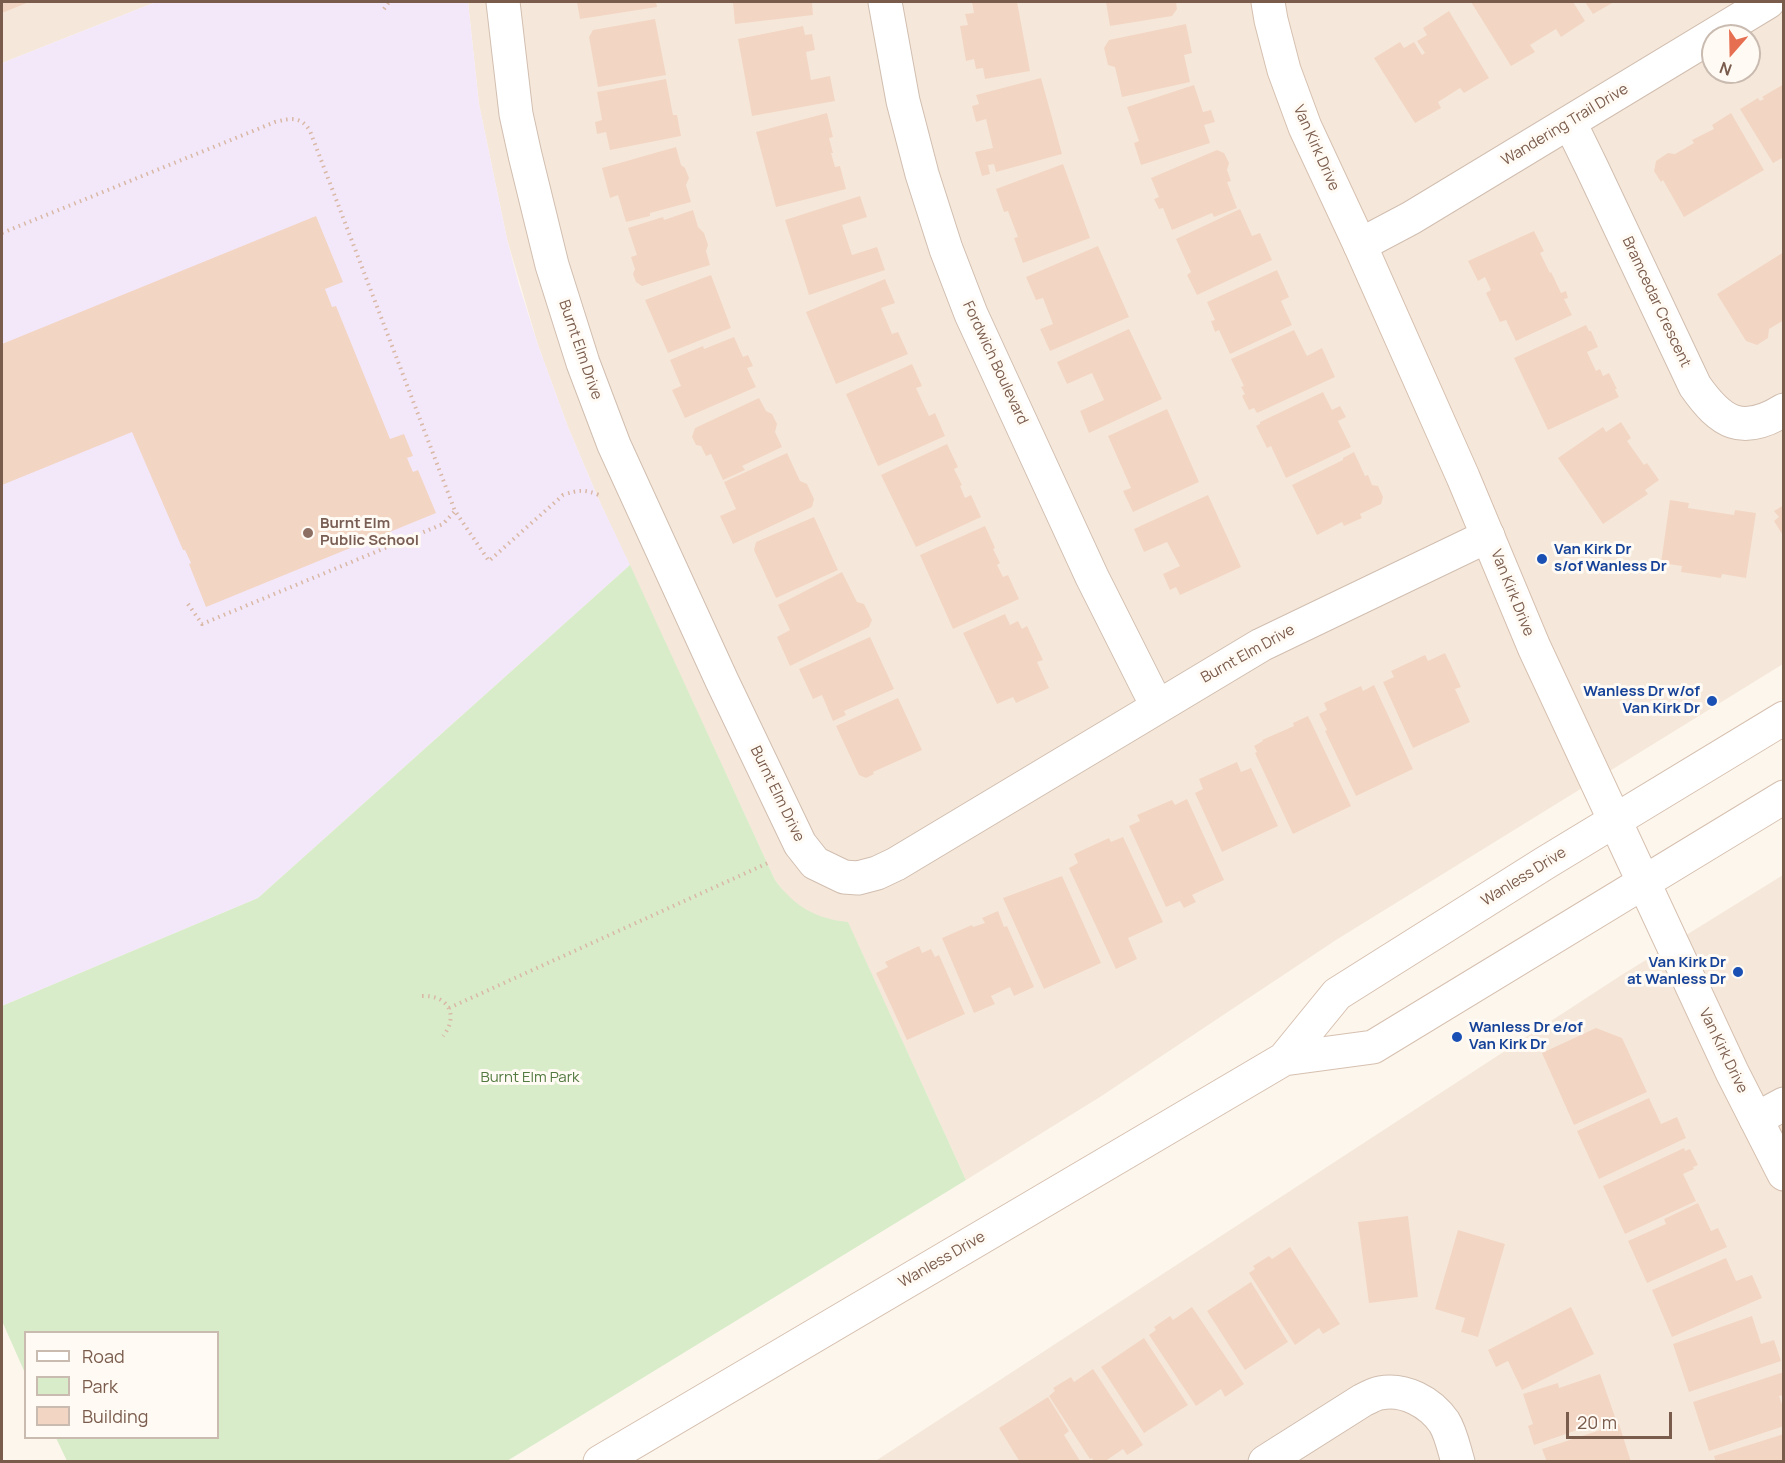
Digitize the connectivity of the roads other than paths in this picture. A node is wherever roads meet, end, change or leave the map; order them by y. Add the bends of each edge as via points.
1 (503, 2) edge
2 (885, 2) edge
3 (1268, 2) edge
4 (1767, 2) edge
5 (1569, 123) junction
6 (1360, 245) junction
7 (1784, 410) edge
8 (1488, 536) junction
9 (1157, 706) junction
10 (1784, 718) edge
11 (1784, 797) edge
12 (1615, 821) junction
13 (1643, 882) junction
14 (1284, 1059) junction
15 (1770, 1111) edge
16 (1784, 1174) edge
17 (600, 1461) edge
18 (1265, 1461) edge
19 (1458, 1461) edge

1 - 9 street, Burnt Elm Drive via 516,114 527,166 552,265 584,363 614,445 717,670 800,844 815,863 844,877 858,879 877,873
2 - 9 street, Fordwich Boulevard via 903,101 922,174 971,314 1092,577
3 - 6 street, Van Kirk Drive via 1284,70 1305,127
4 - 5 street, Wandering Trail Drive
5 - 6 street, Wandering Trail Drive via 1411,219
5 - 7 street, Bramcedar Crescent via 1695,386 1707,403 1735,423 1755,423
6 - 8 street, Van Kirk Drive
8 - 9 street, Burnt Elm Drive via 1261,645
8 - 12 street, Van Kirk Drive via 1534,647
10 - 12 street, Wanless Drive
11 - 13 street, Wanless Drive
12 - 13 street, Van Kirk Drive
12 - 14 street, Wanless Drive via 1337,994
13 - 14 street, Wanless Drive via 1373,1047
13 - 15 street, Van Kirk Drive via 1732,1072
14 - 17 street, Wanless Drive
15 - 16 street, Van Kirk Drive
18 - 19 street via 1363,1400 1378,1393 1397,1392 1434,1410 1445,1424

